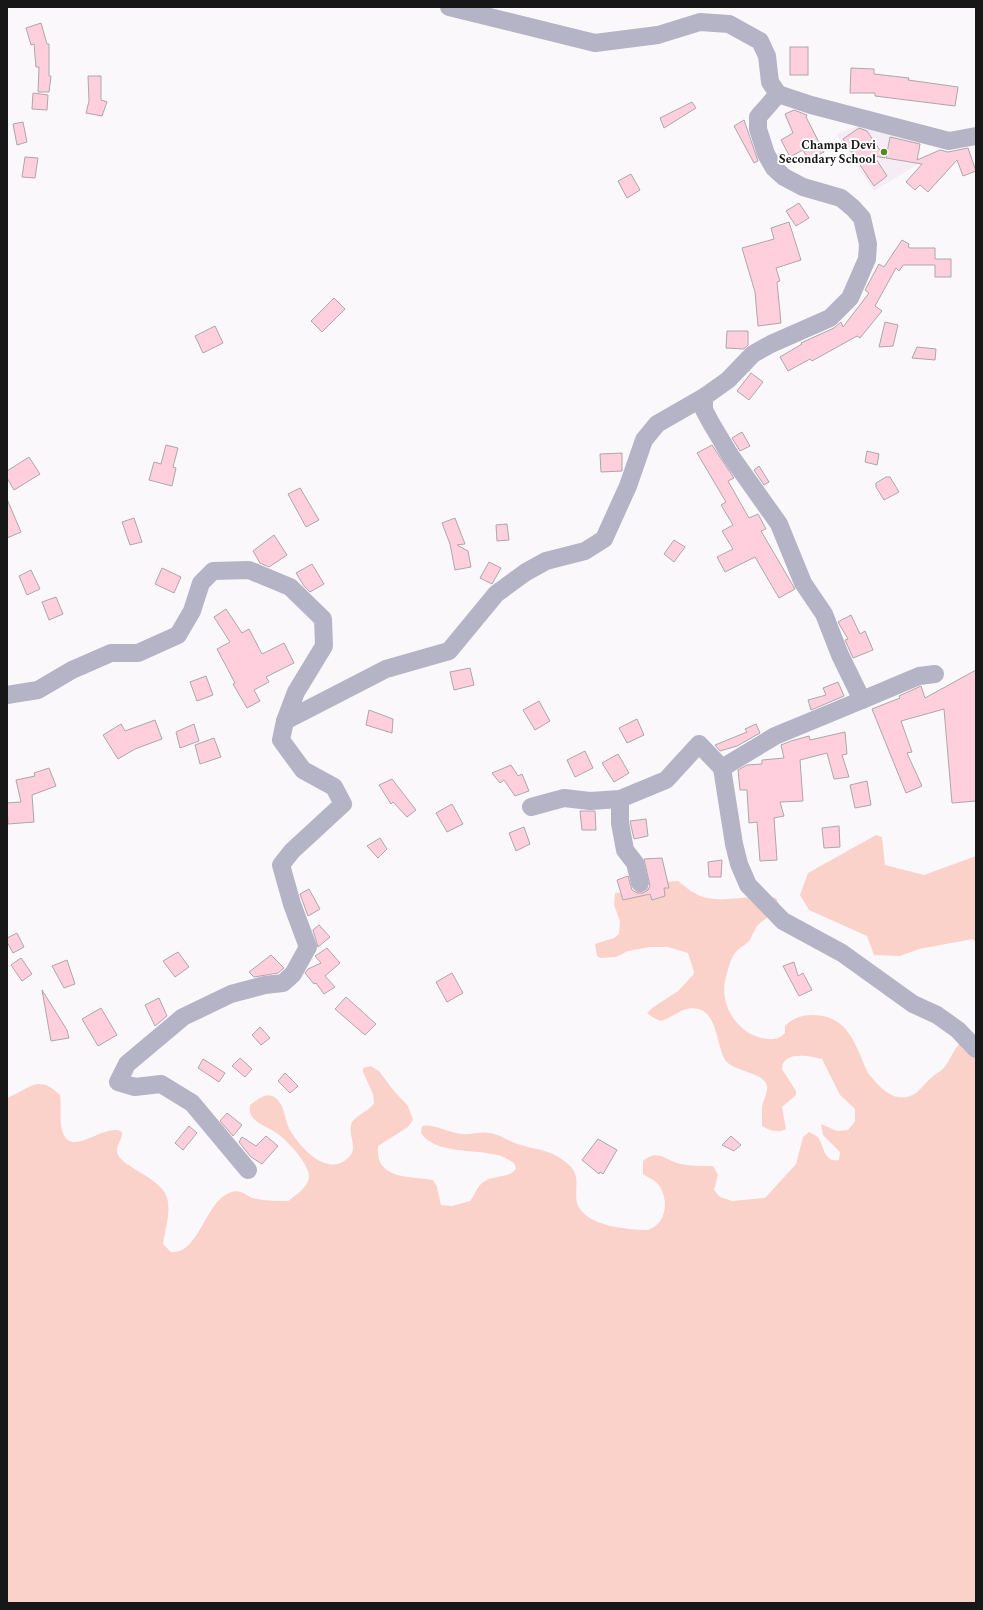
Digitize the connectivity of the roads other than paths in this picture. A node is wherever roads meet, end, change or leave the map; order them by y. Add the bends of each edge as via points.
1 (449, 7) edge
2 (778, 94) junction
3 (976, 136) edge
4 (704, 397) junction
5 (935, 674) dead end
6 (7, 695) edge
7 (862, 700) junction
8 (285, 721) junction
9 (722, 768) junction
10 (620, 799) junction
11 (531, 806) dead end
12 (640, 883) dead end
13 (976, 1049) edge
14 (248, 1170) dead end

1 - 2 street via 595,44 658,35 700,22 729,24 760,41 767,56 770,82
2 - 3 street via 949,141
2 - 4 street via 758,117 758,129 766,154 774,168 784,177 803,187 841,198 853,208 862,218 868,244 867,259 850,298 830,318 753,354 728,380
4 - 7 street via 704,410 711,423 778,524 803,583 824,614
4 - 8 street via 657,424 644,440 628,486 604,539 585,551 546,561 526,572 496,594 448,651 386,669
5 - 7 street via 919,676
6 - 8 street via 38,690 72,670 111,653 138,653 178,635 192,611 201,583 213,571 249,570 290,587 323,618 324,646 296,692
7 - 9 street via 775,736
8 - 14 street via 281,740 290,753 303,770 334,787 343,804 281,865 308,947 293,974 283,983 231,994 183,1017 126,1064 118,1082 135,1087 161,1084 192,1103
9 - 10 street via 699,744 666,780
9 - 13 street via 734,844 748,885 783,920 842,953 913,1004 937,1015 958,1030
10 - 11 street via 590,801 564,798
10 - 12 street via 620,823 625,850 635,863

